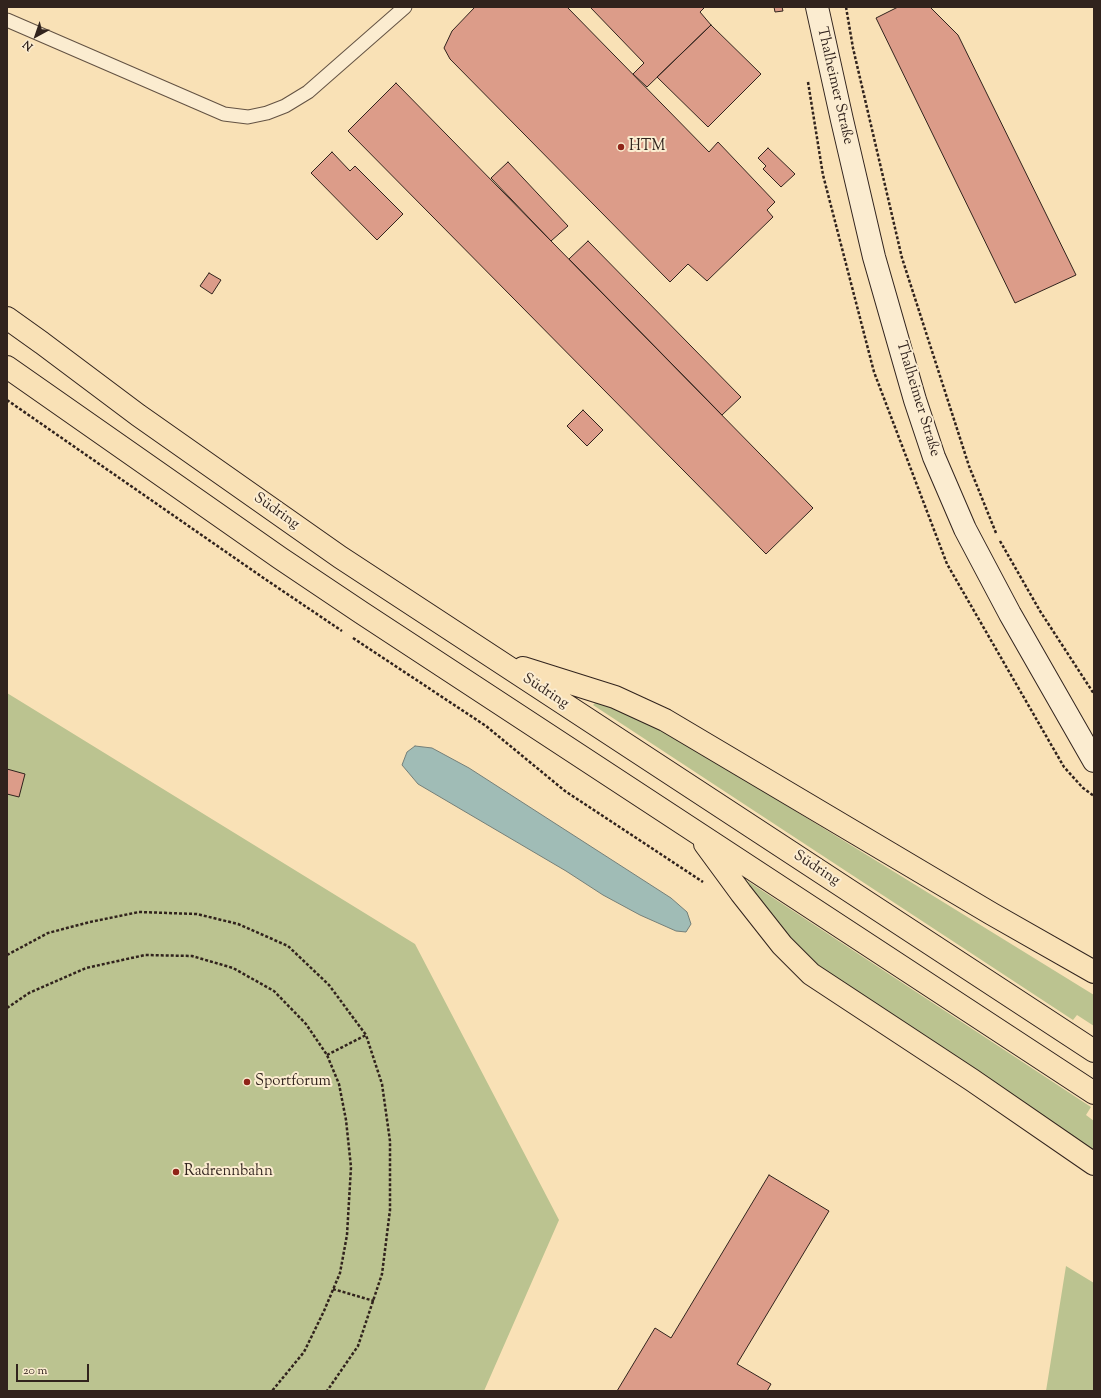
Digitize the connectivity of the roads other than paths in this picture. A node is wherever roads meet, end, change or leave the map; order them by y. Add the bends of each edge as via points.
1 (404, 7) edge
2 (817, 7) edge
3 (7, 20) edge
4 (7, 318) edge
5 (7, 367) edge
6 (494, 658) junction
7 (1094, 761) edge
8 (695, 832) junction
9 (1094, 972) edge
10 (1094, 1051) edge
11 (1094, 1093) edge
12 (1094, 1164) edge

1 - 3 lane via 308,92 267,114 248,117 224,114
2 - 7 street, Thalheimer Straße via 874,257 934,457 965,529
4 - 6 main road, Südring via 191,454 340,557
5 - 8 main road via 286,562
6 - 9 main road via 615,697 665,720
6 - 10 main road, Südring
8 - 11 main road
8 - 12 main road via 782,945 811,974

